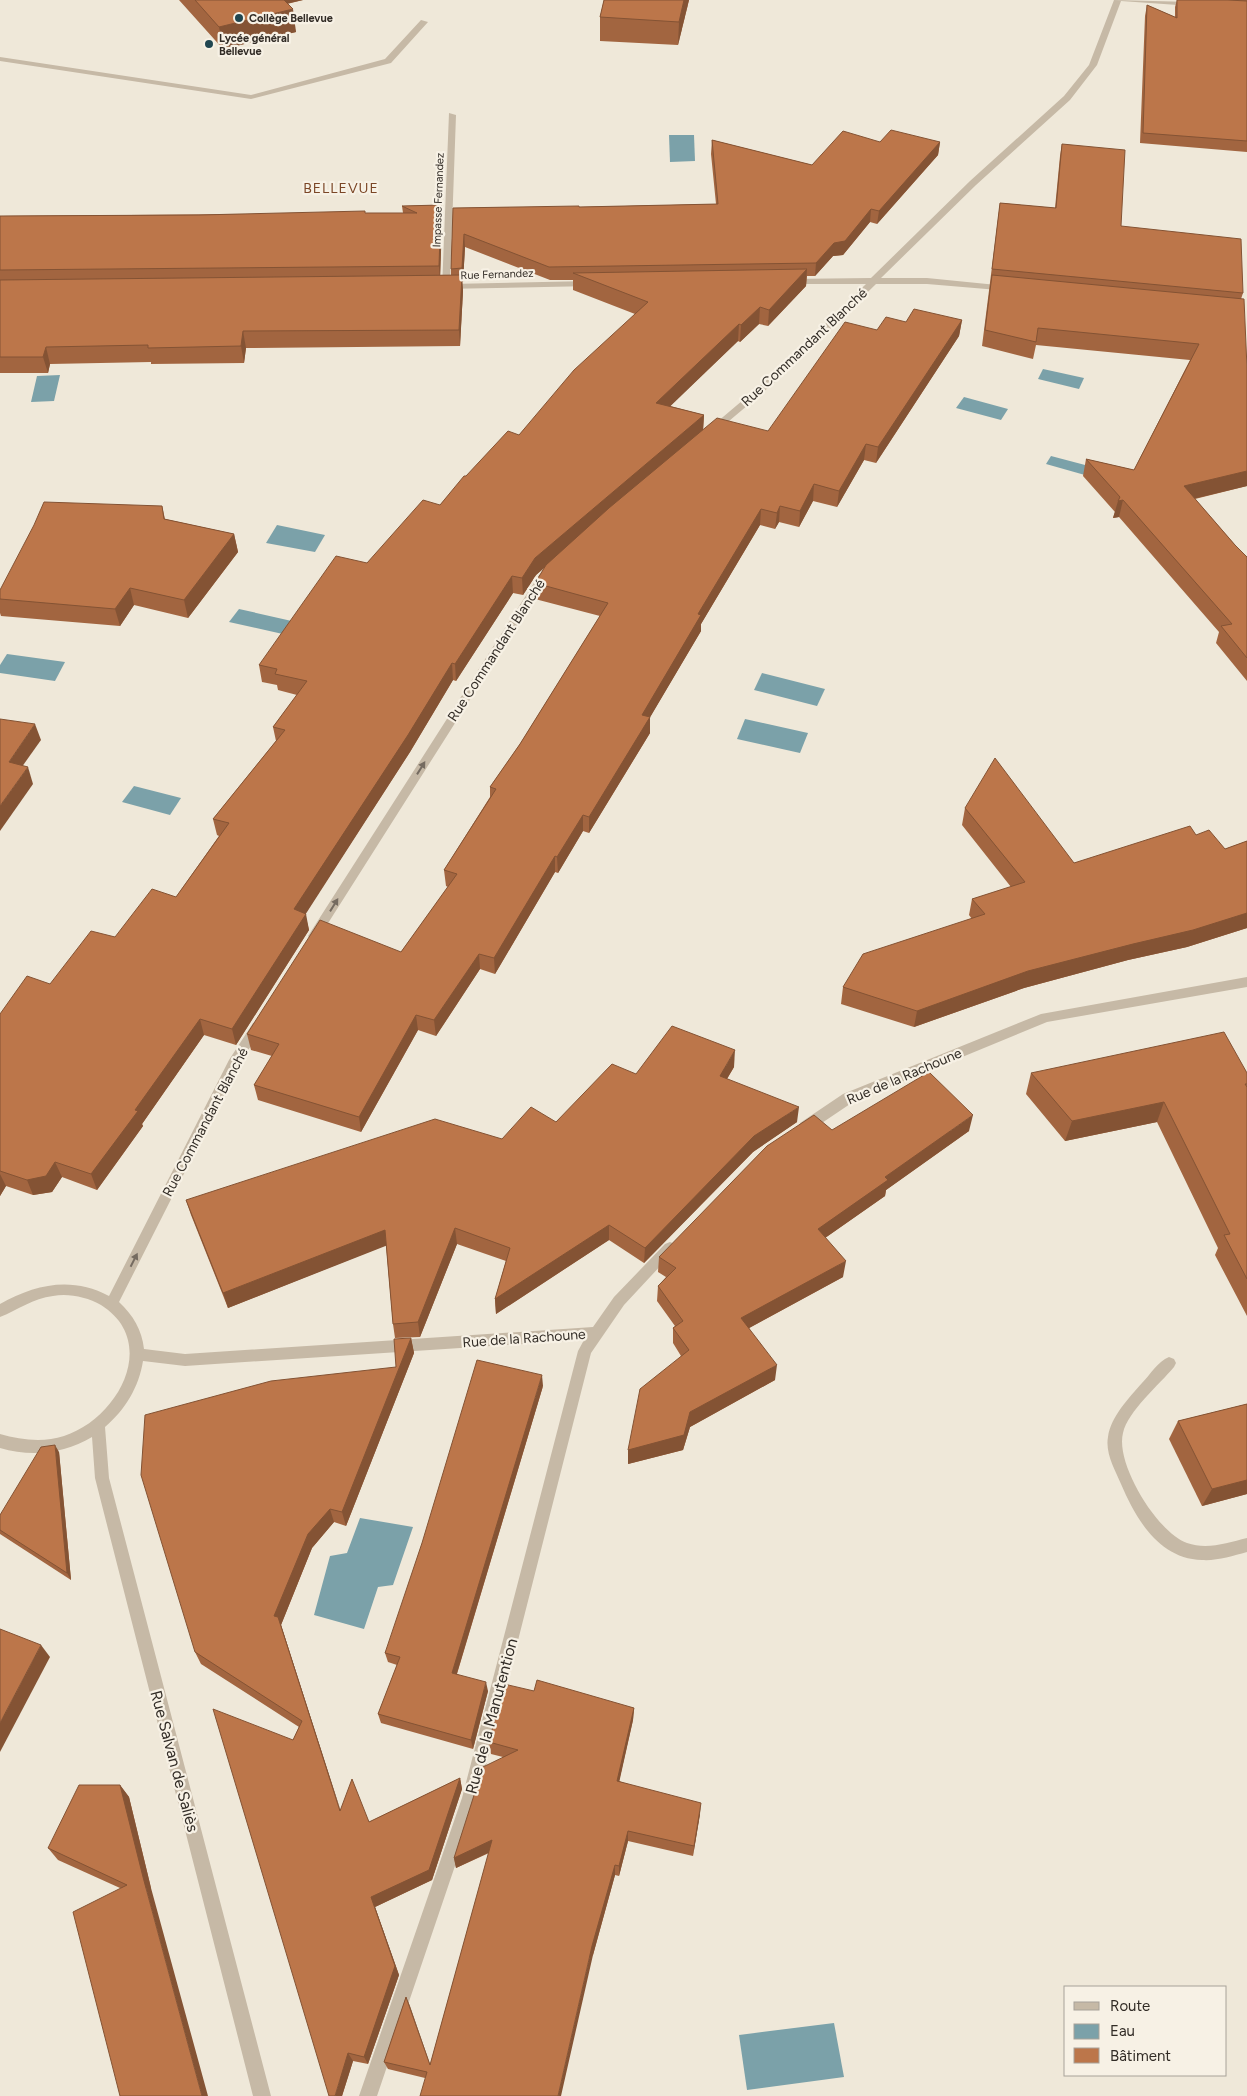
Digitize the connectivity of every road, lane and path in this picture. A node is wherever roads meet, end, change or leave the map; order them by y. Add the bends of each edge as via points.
1 (1118, 0) edge
2 (1124, 0) edge
3 (1200, 5) edge
4 (424, 22) dead end
5 (0, 59) edge
6 (452, 115) dead end
7 (875, 280) junction
8 (778, 281) edge
9 (603, 283) edge
10 (436, 287) edge
11 (446, 287) junction
12 (1014, 289) edge
13 (702, 439) edge
14 (555, 566) edge
15 (308, 946) edge
16 (1247, 982) edge
17 (265, 1014) edge
18 (791, 1136) edge
19 (679, 1240) edge
20 (112, 1303) junction
21 (0, 1310) edge
22 (598, 1333) junction
23 (137, 1354) junction
24 (1169, 1363) dead end
25 (98, 1425) junction
26 (0, 1441) edge
27 (1247, 1545) edge
28 (262, 2096) edge
29 (368, 2096) edge

1 - 7 street, Rue Commandant Blanché via 1093,65 1067,98 973,182
2 - 3 street
4 - 5 street via 388,61 251,97
6 - 11 street, Impasse Fernandez
7 - 8 street
7 - 12 street
7 - 13 street, Rue Commandant Blanché via 778,375
9 - 11 street, Rue Fernandez
10 - 11 street, Rue Fernandez
15 -> 14 street, Rue Commandant Blanché via 541,578
16 - 18 street, Rue de la Rachoune via 1045,1016 848,1098
20 -> 17 street, Rue Commandant Blanché via 233,1064
19 - 22 street, Rue de la Rachoune via 619,1302
20 - 21 street via 88,1292 59,1289 29,1295
20 - 23 street via 126,1317 135,1334
22 - 23 street, Rue de la Rachoune via 185,1360
22 - 29 street, Rue de la Manutention via 585,1351 470,1798
23 - 25 street via 133,1380 119,1404
24 - 27 street via 1116,1430 1115,1451 1136,1504 1157,1532 1175,1546 1199,1553
25 - 26 street via 49,1446 23,1447
25 - 28 street, Rue Salvan de Saliès via 102,1478

